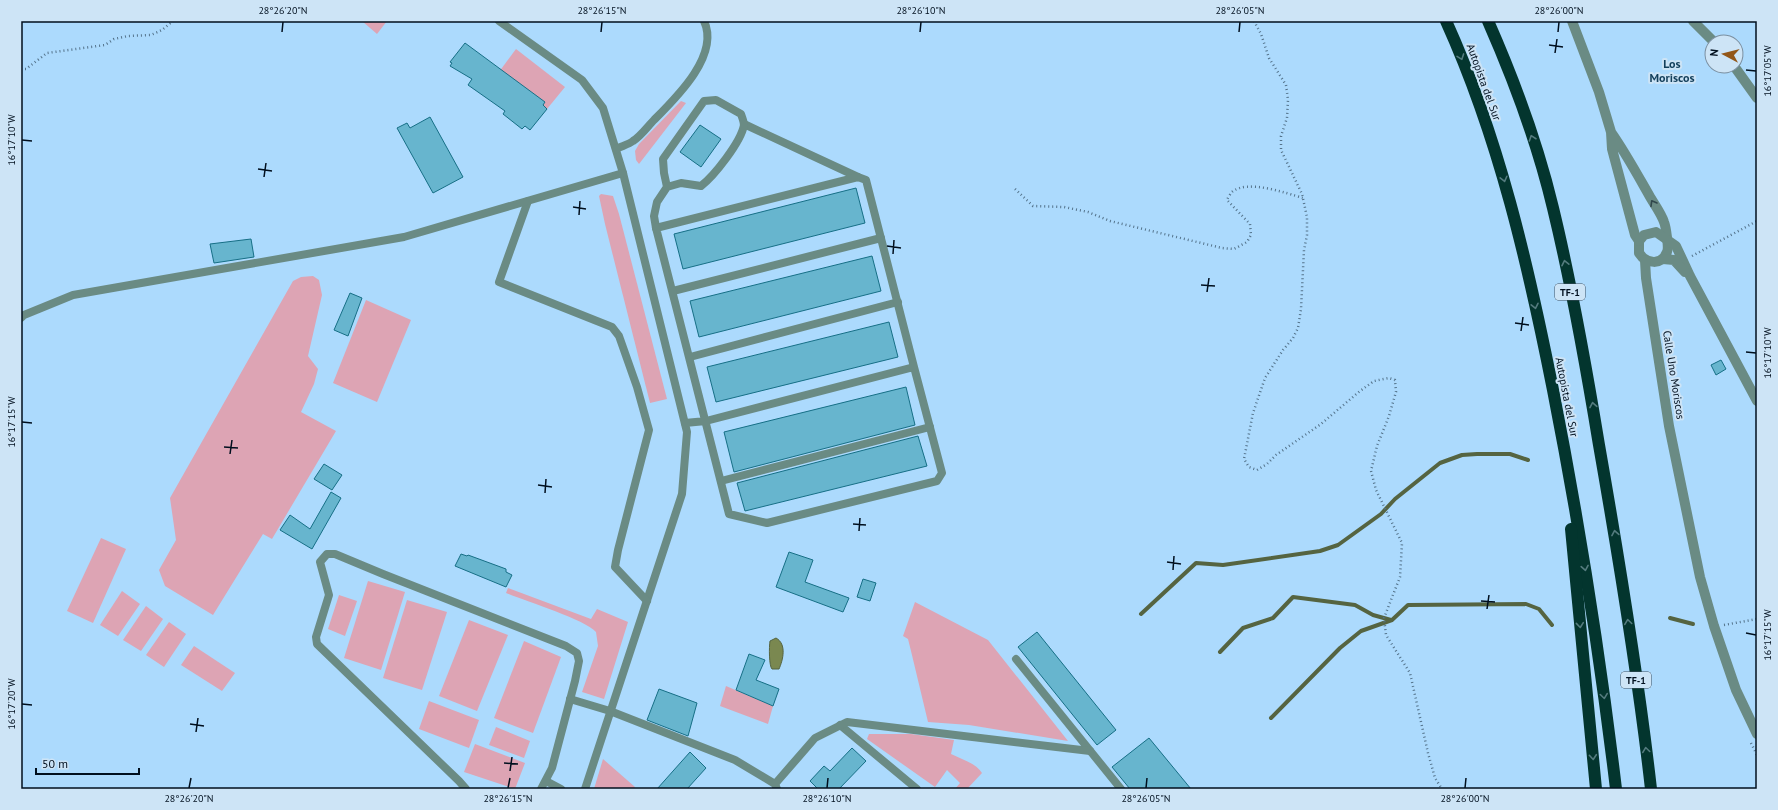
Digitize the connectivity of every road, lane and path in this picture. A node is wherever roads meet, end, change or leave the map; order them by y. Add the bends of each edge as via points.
1 (173, 21) edge
2 (499, 21) edge
3 (704, 21) edge
4 (1254, 21) edge
5 (1446, 21) edge
6 (1488, 21) edge
7 (1572, 21) edge
8 (1693, 21) edge
9 (1706, 34) edge
10 (21, 69) edge
11 (1740, 74) edge
12 (1757, 98) edge
13 (744, 124) junction
14 (1611, 132) junction
15 (616, 149) junction
16 (623, 173) junction
17 (858, 177) junction
18 (668, 187) junction
19 (1015, 189) dead end
20 (1303, 198) junction
21 (528, 201) junction
22 (1757, 220) edge
23 (656, 228) junction
24 (881, 238) junction
25 (1666, 239) junction
26 (1639, 242) junction
27 (1689, 258) dead end
28 (1663, 259) junction
29 (1645, 260) junction
30 (1690, 276) junction
31 (673, 291) junction
32 (898, 302) junction
33 (21, 318) edge
34 (690, 357) junction
35 (914, 367) junction
36 (1757, 401) edge
37 (706, 421) junction
38 (685, 423) junction
39 (930, 427) junction
40 (1561, 433) junction
41 (721, 481) junction
42 (647, 601) junction
43 (1757, 619) edge
44 (1714, 626) junction
45 (1016, 659) dead end
46 (570, 699) junction
47 (610, 712) junction
48 (840, 725) junction
49 (1757, 734) edge
50 (1090, 751) junction
51 (546, 781) junction
52 (776, 786) edge
53 (466, 789) edge
54 (541, 789) edge
55 (561, 789) edge
56 (585, 789) edge
57 (917, 789) edge
58 (1121, 789) edge
59 (1442, 789) edge
60 (1596, 789) edge
61 (1616, 789) edge
62 (1651, 789) edge

1 - 10 path via 151,35 114,39 105,46 47,52 26,69
2 - 15 lane via 582,80 603,108
3 - 15 lane via 708,40 702,60 685,87 633,142
4 - 20 path via 1269,58 1286,85 1287,118 1281,150
5 -> 40 highway, Autopista del Sur via 1502,168 1525,258
62 -> 6 highway, Autopista del Sur / TF-1 via 1621,571 1587,372 1554,214 1533,140 1500,46
7 - 14 street, Calle Uno Moriscos
8 - 9 street
11 - 12 street
13 - 17 lane
13 - 18 lane via 740,138 705,183 701,186 681,183
13 - 18 lane via 740,114 716,100 704,101 663,160
25 -> 14 street via 1664,222
14 - 26 street, Calle Uno Moriscos via 1612,149
15 - 16 lane
16 - 21 lane
16 - 38 lane
17 - 23 lane
17 - 24 lane via 866,180
18 - 23 lane via 657,202 654,216
19 - 20 path via 1033,206 1064,207 1088,212 1110,221 1234,249 1247,242 1251,234 1250,224 1227,200 1232,192 1241,187 1264,188
20 - 59 path via 1308,234 1304,250 1298,328 1266,378 1253,413 1244,459 1249,467 1258,470 1321,424 1360,390 1374,381 1389,378 1395,380 1396,392 1371,471 1376,490 1402,544 1400,577 1384,618 1386,635 1410,673 1428,753 1435,778
21 - 33 lane via 404,237 72,294
21 - 42 lane via 499,282 612,327 619,336 637,387 649,430 615,567
22 - 27 path
23 - 31 lane
24 - 31 lane
24 - 32 lane
25 - 26 street via 1652,232 1644,235
25 - 28 street via 1668,249
25 - 30 street via 1676,246
26 - 29 street, Calle Uno Moriscos via 1639,253
28 - 29 street via 1654,262
28 - 30 street via 1674,260
29 - 44 street, Calle Uno Moriscos via 1669,426 1691,535
30 - 36 street
31 - 34 lane
32 - 34 lane
32 - 35 lane
34 - 37 lane
35 - 37 lane
35 - 39 lane
37 - 38 lane
37 - 41 lane
38 - 42 lane via 687,432 682,494
39 - 41 lane
39 - 41 lane via 942,473 937,481 767,523 729,514
40 -> 60 highway
40 -> 61 highway, Autopista del Sur via 1590,602
42 - 47 lane
43 - 44 path
44 - 49 street, Calle Uno Moriscos via 1736,690
45 - 50 lane
46 - 47 lane
46 - 51 lane via 552,768
46 - 53 lane via 579,661 576,653 566,646 335,554 326,554 320,562 328,596 316,637 317,644
47 - 52 lane via 735,760
47 - 56 lane
48 - 50 lane via 846,722
48 - 52 lane via 815,738
48 - 57 lane
50 - 58 lane
51 - 54 lane
51 - 55 lane

